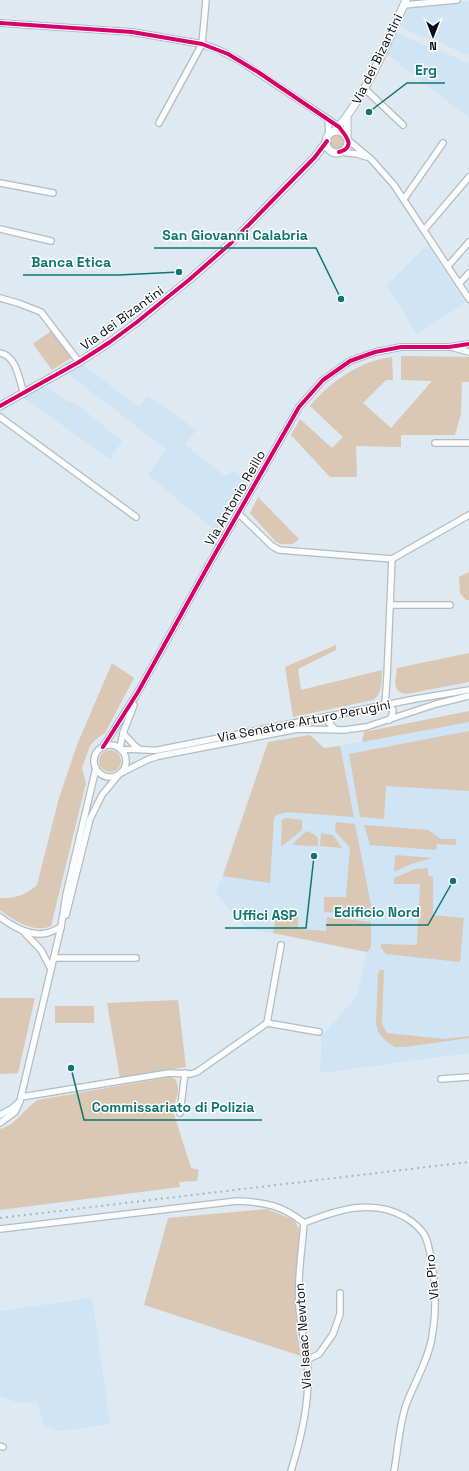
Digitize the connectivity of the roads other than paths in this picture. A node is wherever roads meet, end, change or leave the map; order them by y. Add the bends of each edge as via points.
1 (206, 0) edge
2 (457, 0) edge
3 (405, 2) edge
4 (0, 23) edge
5 (202, 44) junction
6 (365, 89) junction
7 (347, 117) junction
8 (328, 119) junction
9 (159, 124) dead end
10 (403, 125) dead end
11 (338, 135) junction
12 (443, 143) dead end
13 (337, 152) junction
14 (315, 157) junction
15 (371, 159) junction
16 (469, 177) edge
17 (0, 183) edge
18 (53, 194) dead end
19 (404, 199) junction
20 (0, 229) edge
21 (424, 230) junction
22 (51, 241) dead end
23 (469, 242) edge
24 (448, 266) junction
25 (469, 273) edge
26 (459, 284) junction
27 (0, 298) edge
28 (469, 299) edge
29 (469, 344) edge
30 (449, 347) junction
31 (469, 352) edge
32 (0, 353) edge
33 (79, 362) junction
34 (24, 394) junction
35 (0, 406) edge
36 (0, 417) edge
37 (435, 443) dead end
38 (469, 443) edge
39 (238, 513) junction
40 (469, 515) edge
41 (136, 517) dead end
42 (392, 559) junction
43 (390, 605) junction
44 (450, 605) dead end
45 (469, 690) edge
46 (138, 692) junction
47 (469, 696) edge
48 (386, 705) junction
49 (338, 715) junction
50 (389, 720) junction
51 (336, 729) junction
52 (124, 733) junction
53 (103, 747) junction
54 (120, 749) junction
55 (140, 749) junction
56 (96, 768) junction
57 (120, 773) junction
58 (0, 917) edge
59 (61, 927) junction
60 (23, 930) junction
61 (281, 945) dead end
62 (54, 958) junction
63 (136, 958) dead end
64 (51, 969) junction
65 (267, 1023) junction
66 (319, 1032) dead end
67 (185, 1073) junction
68 (469, 1077) edge
69 (441, 1079) dead end
70 (20, 1099) junction
71 (180, 1113) dead end
72 (0, 1115) edge
73 (0, 1123) edge
74 (304, 1223) junction
75 (0, 1228) edge
76 (340, 1293) dead end
77 (307, 1360) junction
78 (291, 1471) edge
79 (394, 1471) edge

1 - 5 street
2 - 3 street
3 - 6 street, Via dei Bizantini
4 - 5 street via 132,32
5 - 8 street via 246,64
5 - 9 street
6 - 7 street, Via dei Bizantini
6 - 10 street
7 - 11 street, Via dei Bizantini
7 - 11 street, Via dei Bizantini
8 - 11 street
8 - 11 street
11 - 13 street via 329,148
11 - 13 street via 348,143 345,149
11 - 14 street, Via dei Bizantini
11 - 15 street
12 - 19 street
13 - 14 street
13 - 15 street via 357,154
14 - 33 street, Via dei Bizantini via 230,244 190,279 126,330
15 - 19 street
16 - 21 street
17 - 18 street
19 - 21 street
20 - 22 street
21 - 24 street
23 - 24 street
24 - 26 street
25 - 26 street
26 - 28 street
27 - 33 street via 41,312
29 - 30 street, Via Antonio Reillo
30 - 31 street, Via Antonio Reillo
30 - 39 street, Via Antonio Reillo via 402,347 375,352 350,361 323,380 299,408
32 - 34 street via 10,358 14,364
33 - 34 street, Via dei Bizantini
34 - 35 street, Via dei Bizantini
36 - 41 street
37 - 38 street
39 - 42 street via 279,550
39 - 46 street, Via Antonio Reillo
40 - 42 street
42 - 43 street
43 - 44 street
43 - 48 street
45 - 48 street, Via Senatore Arturo Perugini
46 - 52 street, Via Antonio Reillo
46 - 53 street, Via Antonio Reillo
47 - 50 street, Via Senatore Arturo Perugini
48 - 49 street, Via Senatore Arturo Perugini
48 - 50 street via 392,710
49 - 51 street via 329,723
49 - 55 street, Via Senatore Arturo Perugini via 158,750
50 - 51 street, Via Senatore Arturo Perugini via 360,728
51 - 57 street, Via Senatore Arturo Perugini via 303,728 159,756
52 - 54 street, Via Antonio Reillo
52 - 55 street
53 - 54 street via 111,745
53 - 56 street via 94,758
54 - 55 street, Via Senatore Arturo Perugini
54 - 57 street via 126,761
56 - 57 street via 106,776 116,776
56 - 59 street, Via Senatore Arturo Perugini
57 - 59 street, Via Senatore Arturo Perugini via 102,796 90,819 69,906
58 - 60 street
59 - 60 street via 40,934
59 - 62 street, Via Senatore Arturo Perugini
60 - 64 street via 40,950
61 - 65 street
62 - 63 street
62 - 64 street, Via Senatore Arturo Perugini
64 - 70 street, Via Senatore Arturo Perugini
65 - 66 street
65 - 67 street via 197,1072
67 - 70 street via 169,1073
67 - 71 street
68 - 69 street
70 - 72 street via 11,1109
70 - 73 street, Via Senatore Arturo Perugini via 15,1112
74 - 75 street via 279,1207 237,1201
74 - 77 street, Via Isaac Newton via 299,1305
74 - 79 street, Via Piro via 346,1208 381,1207 411,1220 425,1237 430,1252 436,1293 432,1338 403,1416
76 - 77 street via 340,1314 333,1334 319,1354
77 - 78 street, Via Isaac Newton via 304,1421

